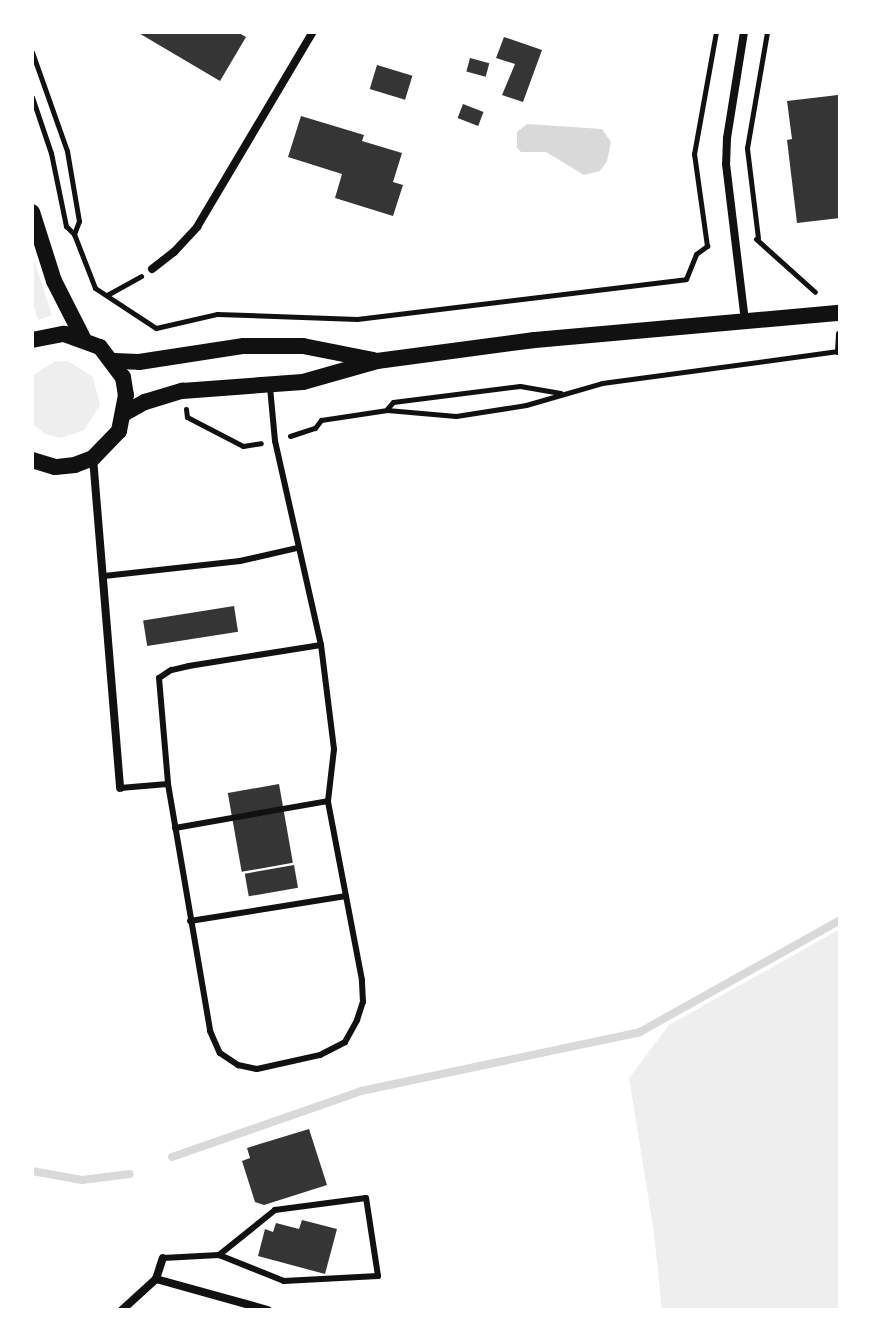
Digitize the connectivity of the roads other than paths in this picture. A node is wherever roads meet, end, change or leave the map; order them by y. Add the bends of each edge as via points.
1 (313, 32) edge
2 (744, 32) edge
3 (32, 212) edge
4 (152, 269) road end
5 (839, 320) edge
6 (746, 323) junction
7 (83, 338) junction
8 (32, 340) edge
9 (114, 361) junction
10 (377, 361) junction
11 (269, 384) junction
12 (125, 413) junction
13 (93, 458) junction
14 (32, 460) edge
15 (297, 548) junction
16 (104, 576) junction
17 (321, 645) junction
18 (168, 784) junction
19 (120, 788) joint
20 (328, 801) junction
21 (175, 828) junction
22 (346, 896) junction
23 (190, 921) junction
24 (219, 1255) junction
25 (163, 1258) joint
26 (156, 1279) junction
27 (122, 1310) edge
28 (268, 1310) edge

1 - 4 street via 197,227
2 - 6 street via 726,164
3 - 7 main road via 54,281
5 - 6 main road
6 - 10 main road via 535,340
7 - 8 main road via 64,334
7 - 9 main road
9 - 10 main road via 244,346 303,346
9 - 12 main road via 123,377
10 - 11 main road via 303,382
11 - 12 main road via 182,391
11 - 15 lane
12 - 13 main road via 119,431
13 - 14 main road via 55,467
13 - 16 street
15 - 16 lane via 240,561
15 - 17 lane
16 - 19 street
17 - 18 lane via 189,666 159,678
17 - 20 lane via 334,749
18 - 19 lane
18 - 21 lane
20 - 21 lane
20 - 22 lane
21 - 23 lane
22 - 23 lane
22 - 23 lane via 362,980 357,1020 345,1042 320,1055 257,1069 229,1059 215,1042
24 - 24 lane via 284,1281 378,1276 366,1198 275,1210
24 - 25 lane
25 - 26 street
26 - 27 street
26 - 28 street

